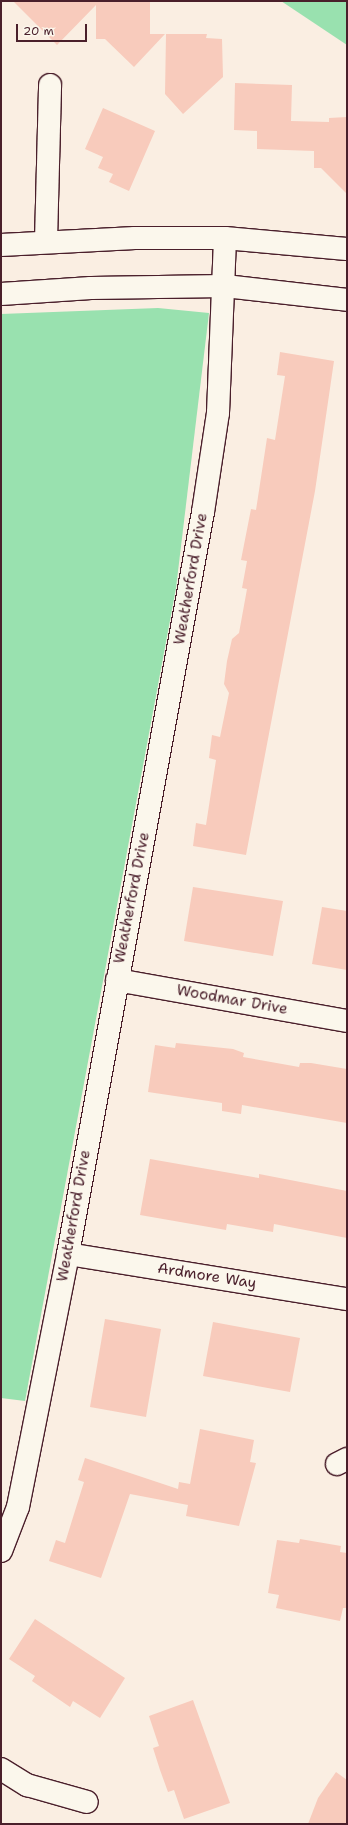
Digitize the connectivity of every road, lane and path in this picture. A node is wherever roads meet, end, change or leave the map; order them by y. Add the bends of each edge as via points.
1 (50, 85) dead end
2 (225, 238) junction
3 (46, 241) junction
4 (1, 245) edge
5 (347, 249) edge
6 (225, 286) junction
7 (1, 294) edge
8 (347, 300) edge
9 (117, 980) junction
10 (347, 1020) edge
11 (68, 1254) junction
12 (347, 1298) edge
13 (1, 1551) edge
14 (1, 1769) edge
15 (87, 1802) dead end

1 - 3 street
2 - 3 street
2 - 5 street
2 - 6 street, Weatherford Drive
3 - 4 street
6 - 7 street via 91,288
6 - 8 street
6 - 9 street, Weatherford Drive via 218,413 203,512
9 - 10 street, Woodmar Drive
9 - 11 street, Weatherford Drive
11 - 12 street, Ardmore Way
11 - 13 street, Weatherford Drive via 18,1507
14 - 15 street via 27,1785

